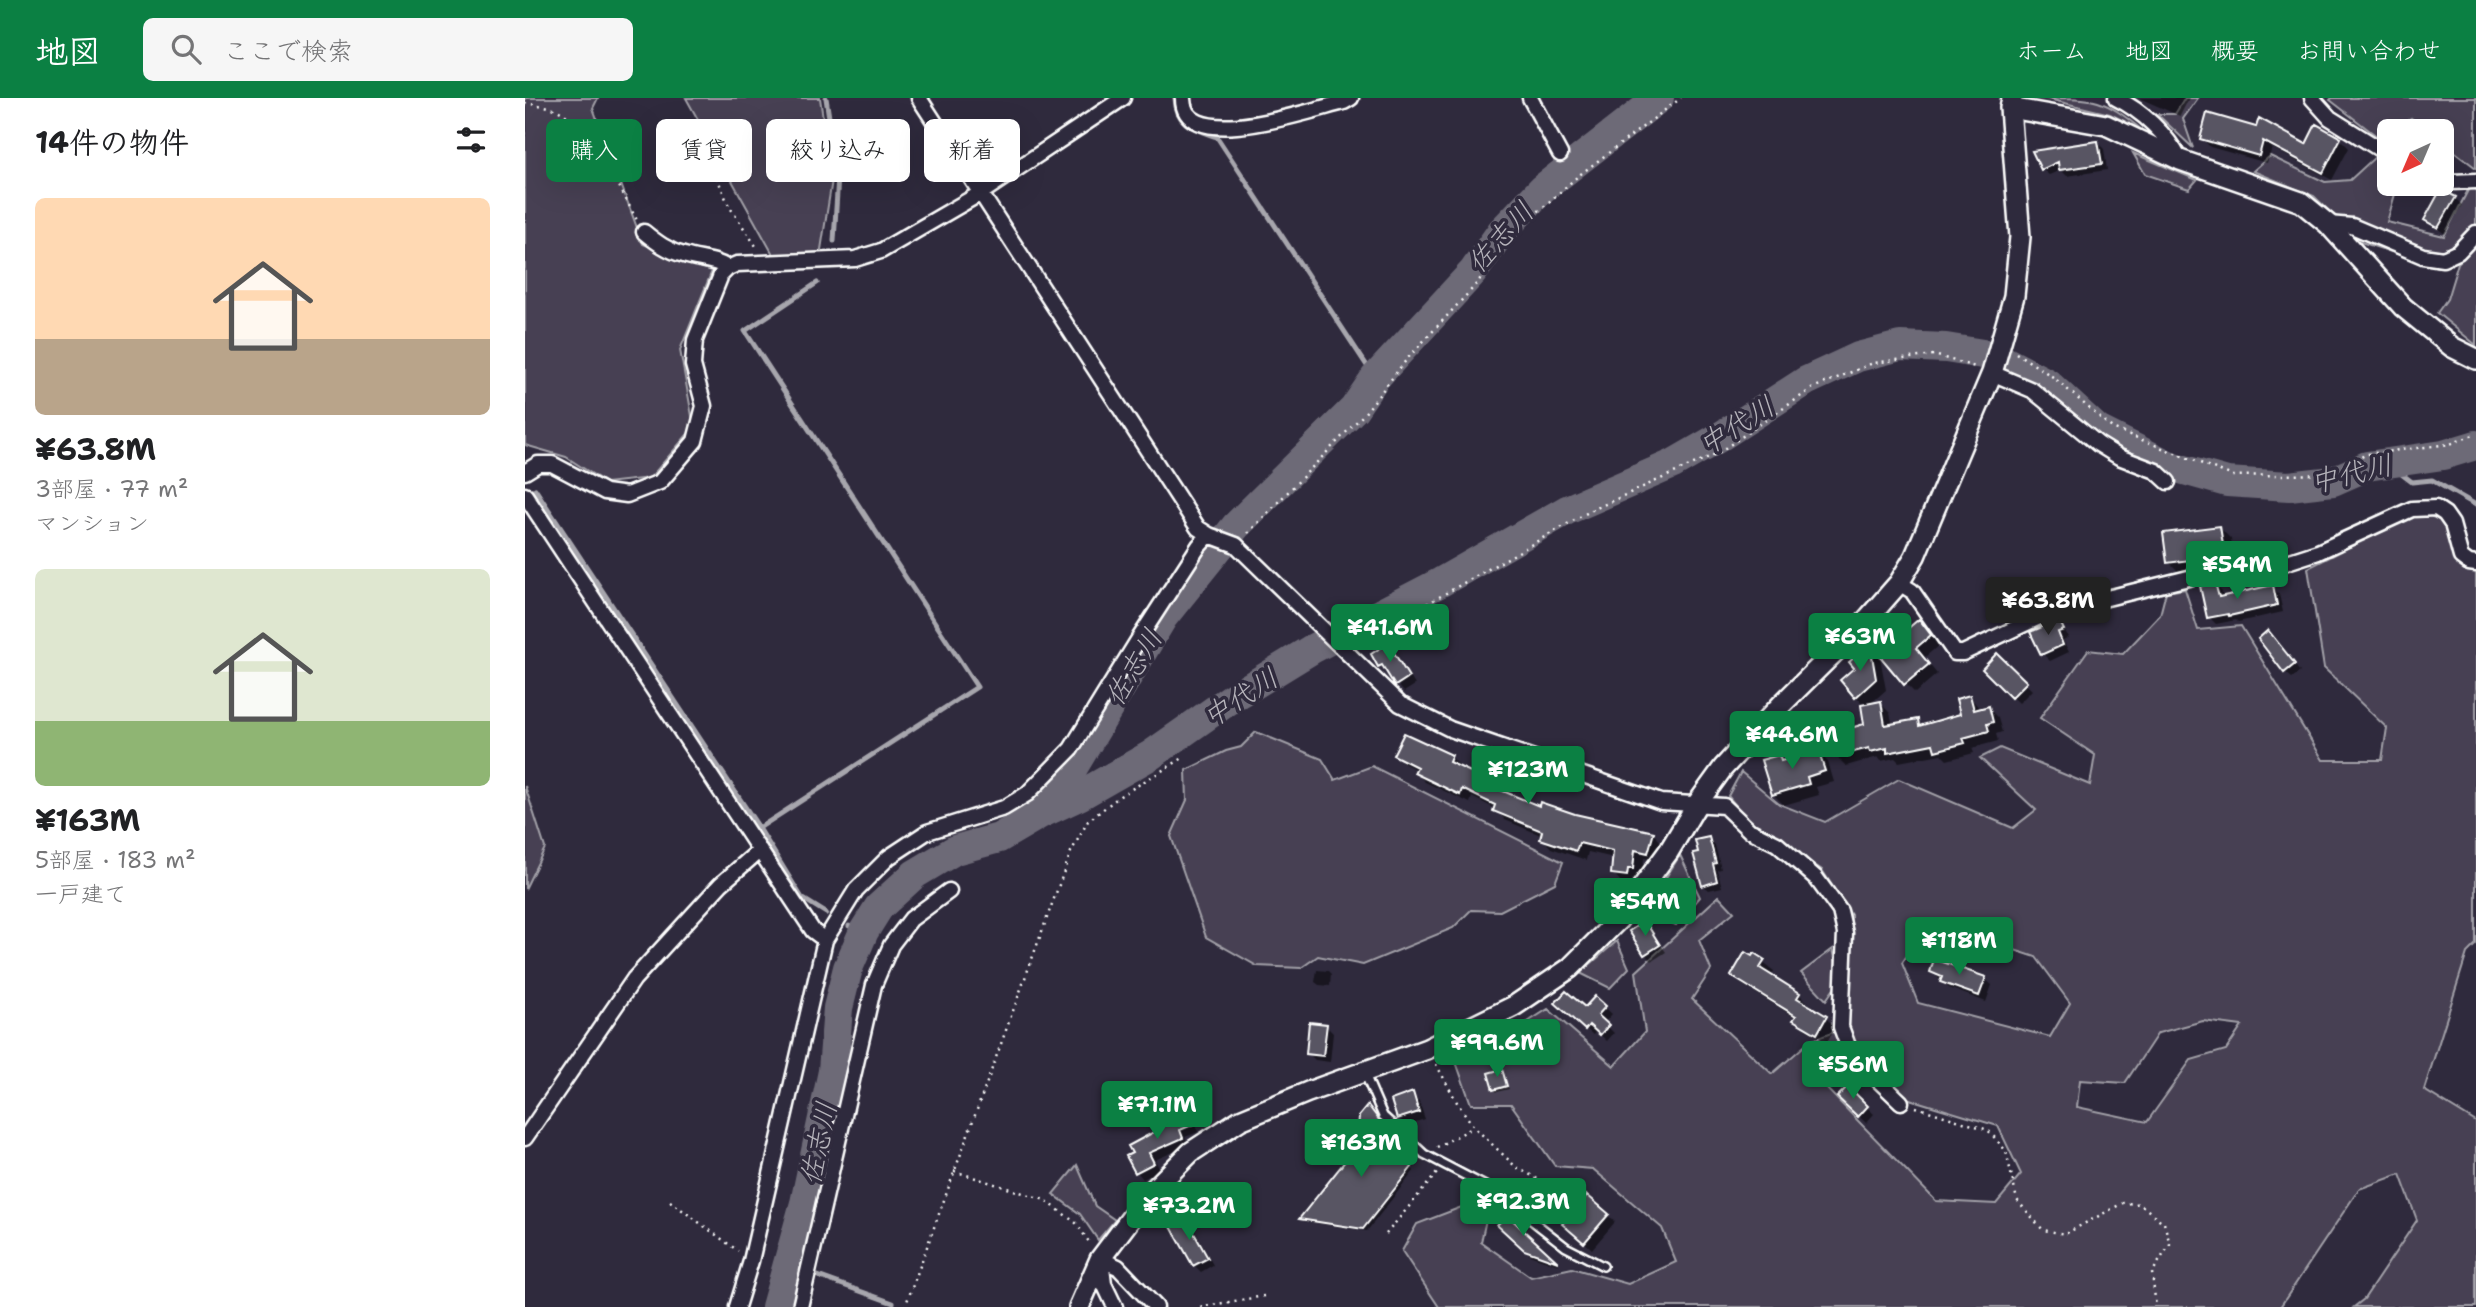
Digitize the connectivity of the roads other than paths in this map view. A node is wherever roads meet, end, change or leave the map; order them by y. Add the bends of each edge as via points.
1 (919, 98) edge
2 (1123, 98) edge
3 (1183, 98) edge
4 (1350, 98) edge
5 (1530, 98) edge
6 (2116, 98) edge
7 (2312, 98) edge
8 (2011, 103) edge
9 (2377, 147) edge
10 (1560, 154) dead end
11 (2179, 160) junction
12 (2476, 181) edge
13 (2454, 182) edge
14 (981, 193) junction
15 (2328, 224) junction
16 (644, 232) road end
17 (2476, 233) edge
18 (728, 268) junction
19 (2476, 359) edge
20 (1992, 373) junction
21 (525, 472) edge
22 (2168, 482) dead end
23 (525, 495) edge
24 (1209, 535) junction
25 (2476, 564) edge
26 (1899, 583) junction
27 (1696, 804) junction
28 (760, 850) junction
29 (949, 891) dead end
30 (825, 940) junction
31 (1363, 1072) junction
32 (1901, 1102) road end
33 (525, 1138) edge
34 (1100, 1259) junction
35 (1603, 1266) dead end
36 (737, 1307) edge
37 (800, 1307) edge
38 (1079, 1307) edge
39 (1115, 1307) edge
40 (1156, 1307) edge

1 - 14 street
2 - 14 street
3 - 4 street via 1188,116 1199,124 1217,127 1251,125
5 - 10 street
6 - 11 street via 2131,105 2171,143
7 - 9 street via 2330,118
8 - 11 street via 2106,124
8 - 20 street via 2020,237 2014,296
11 - 15 street via 2301,202
12 - 13 street
14 - 18 street via 881,251 855,260
14 - 24 street via 1198,528
15 - 17 street via 2351,226 2423,256 2443,259 2458,252
15 - 19 street via 2403,307 2452,347
16 - 18 street via 684,256
18 - 21 street via 695,340 693,365 704,406 695,441 660,482 627,495 604,492 552,464 538,464
20 - 22 street via 2032,390 2098,444 2156,471
20 - 26 street via 1915,556
23 - 28 street
24 - 27 street via 1236,545 1400,704 1450,729 1661,802
24 - 30 street via 1139,637 1071,749 1027,794 1005,808 927,832 889,857 856,890
25 - 26 street via 2461,557 2445,513 2436,508 2412,509 2287,562 2217,570 2050,612 1963,653 1955,653 1912,592
26 - 27 street via 1782,704
27 - 31 street via 1669,851 1618,920 1570,968 1514,1006 1427,1049
27 - 32 street via 1724,806 1749,830 1777,844 1816,878 1840,911 1845,933 1841,1027 1851,1054
28 - 30 street via 813,930
28 - 33 street via 721,884 634,979
29 - 37 street via 911,919 891,945 874,985
30 - 36 street
31 - 34 street via 1240,1120 1191,1152 1150,1193
31 - 35 lane via 1383,1116 1424,1154 1493,1190 1566,1247
34 - 38 street
34 - 39 street via 1104,1284
34 - 40 street via 1118,1267

